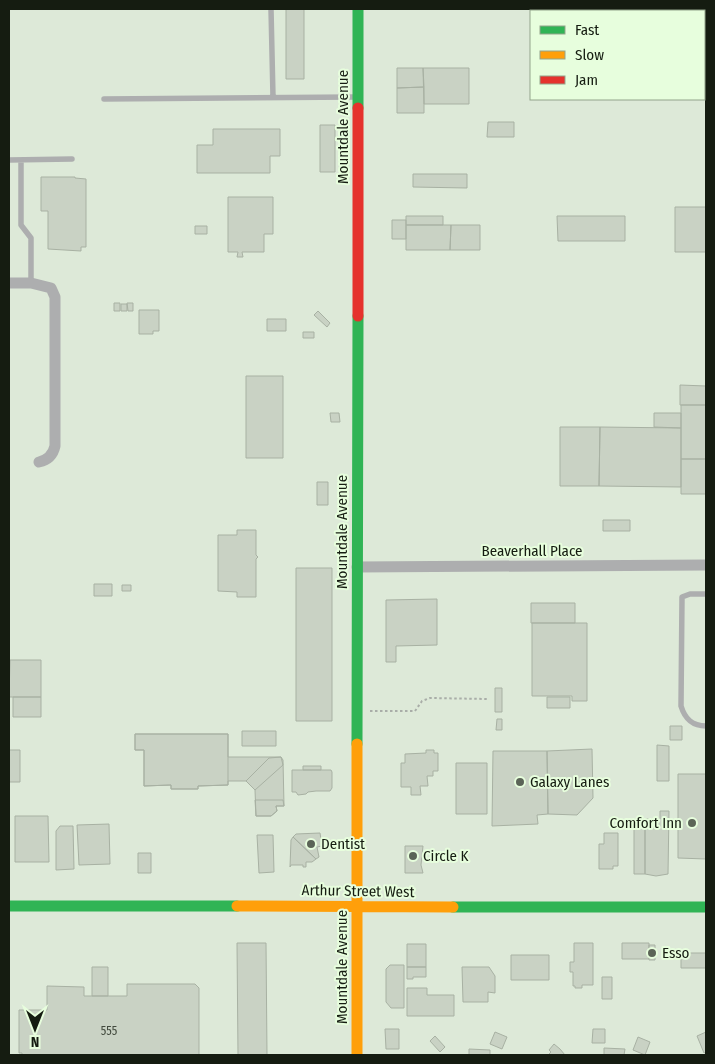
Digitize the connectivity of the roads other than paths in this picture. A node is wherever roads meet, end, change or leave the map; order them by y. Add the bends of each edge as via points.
1 (271, 9) edge
2 (358, 9) edge
3 (273, 97) junction
4 (358, 97) junction
5 (104, 99) dead end
6 (72, 159) dead end
7 (9, 160) edge
8 (21, 160) junction
9 (9, 283) edge
10 (31, 283) junction
11 (39, 462) dead end
12 (706, 566) edge
13 (358, 567) junction
14 (706, 594) edge
15 (706, 726) edge
16 (9, 906) edge
17 (357, 906) junction
18 (706, 907) edge
19 (357, 1055) edge

1 - 3 lane
2 - 4 street, Mountdale Avenue
3 - 4 lane
3 - 5 lane
4 - 13 street, Mountdale Avenue
6 - 8 lane
7 - 8 lane
8 - 10 lane via 21,225 31,238
9 - 10 street
10 - 11 street via 52,288 55,297 55,446 50,457
12 - 13 street, Beaverhall Place
13 - 17 street, Mountdale Avenue
14 - 15 lane via 682,597 681,706 690,722
16 - 17 street, Arthur Street West
17 - 18 street, Arthur Street West
17 - 19 street, Mountdale Avenue

